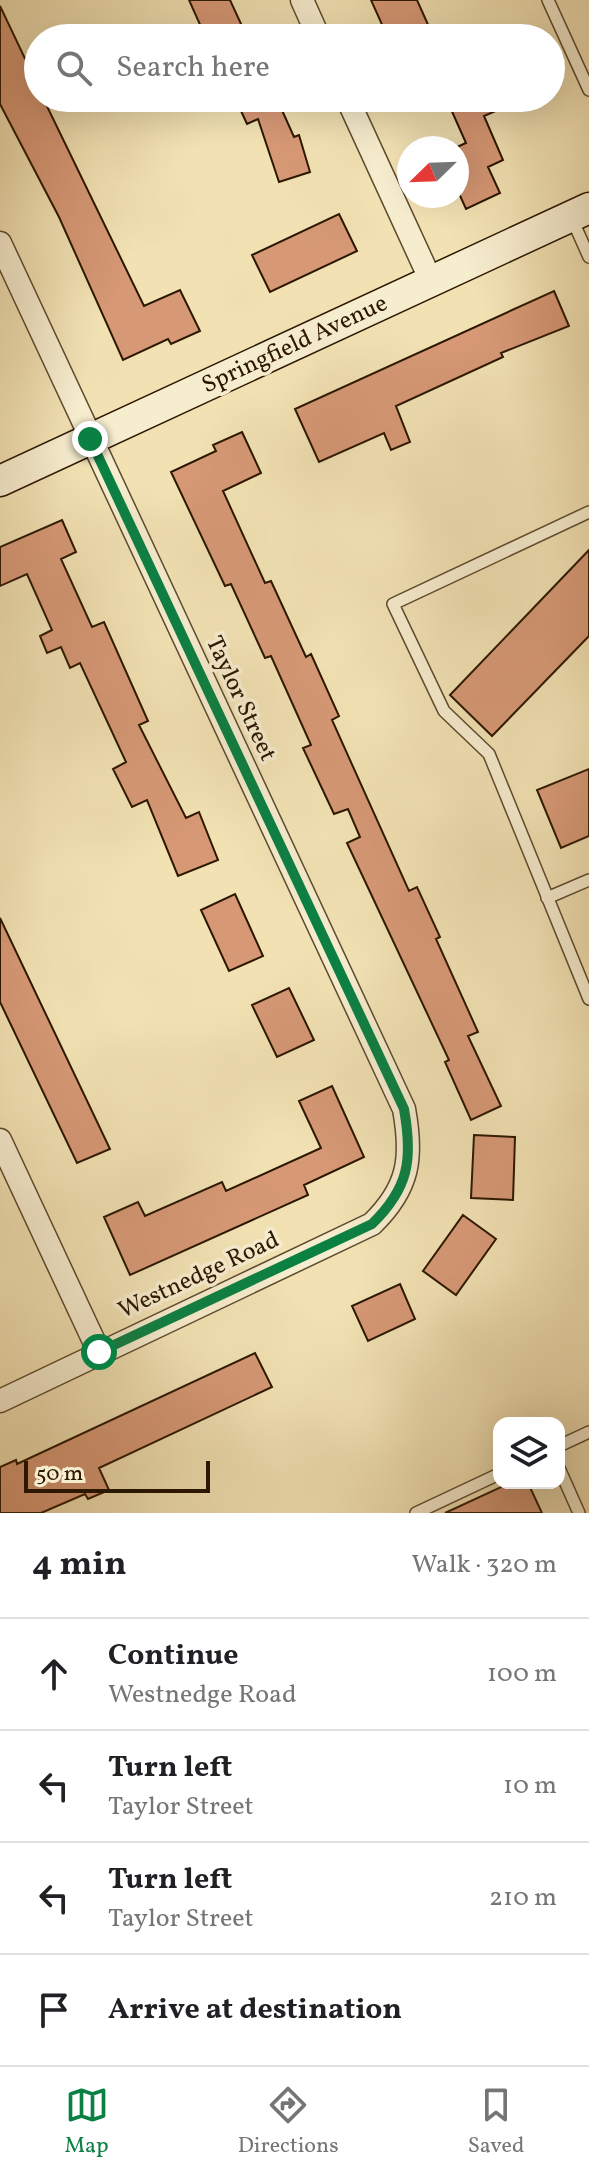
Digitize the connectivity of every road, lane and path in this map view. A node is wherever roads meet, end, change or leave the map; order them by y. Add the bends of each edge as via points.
1 (302, 0) edge
2 (548, 0) edge
3 (313, 24) edge
4 (559, 24) edge
5 (565, 37) edge
6 (589, 90) edge
7 (353, 112) edge
8 (580, 213) edge
9 (0, 243) edge
10 (589, 257) edge
11 (432, 283) junction
12 (90, 439) junction
13 (0, 481) edge
14 (589, 512) edge
15 (589, 880) edge
16 (547, 898) junction
17 (589, 999) edge
18 (0, 1140) edge
19 (404, 1182) joint
20 (99, 1352) junction
21 (0, 1401) edge
22 (589, 1432) edge
23 (565, 1443) edge
24 (493, 1477) edge
25 (565, 1482) edge
26 (416, 1513) edge
27 (579, 1513) edge

1 - 3 street
2 - 4 lane
5 - 6 lane
7 - 11 street
8 - 10 lane
8 - 11 street, Springfield Avenue
9 - 12 street, Taylor Street
11 - 12 street, Springfield Avenue
12 - 13 street, Springfield Avenue
12 - 19 street, Taylor Street via 404,1109 410,1141
14 - 16 lane via 393,604 444,711 489,754
15 - 16 lane
16 - 17 lane
18 - 20 street
19 - 20 street, Westnedge Road via 393,1204 372,1224
20 - 21 street, Westnedge Road
22 - 23 lane
24 - 26 lane
25 - 27 lane

